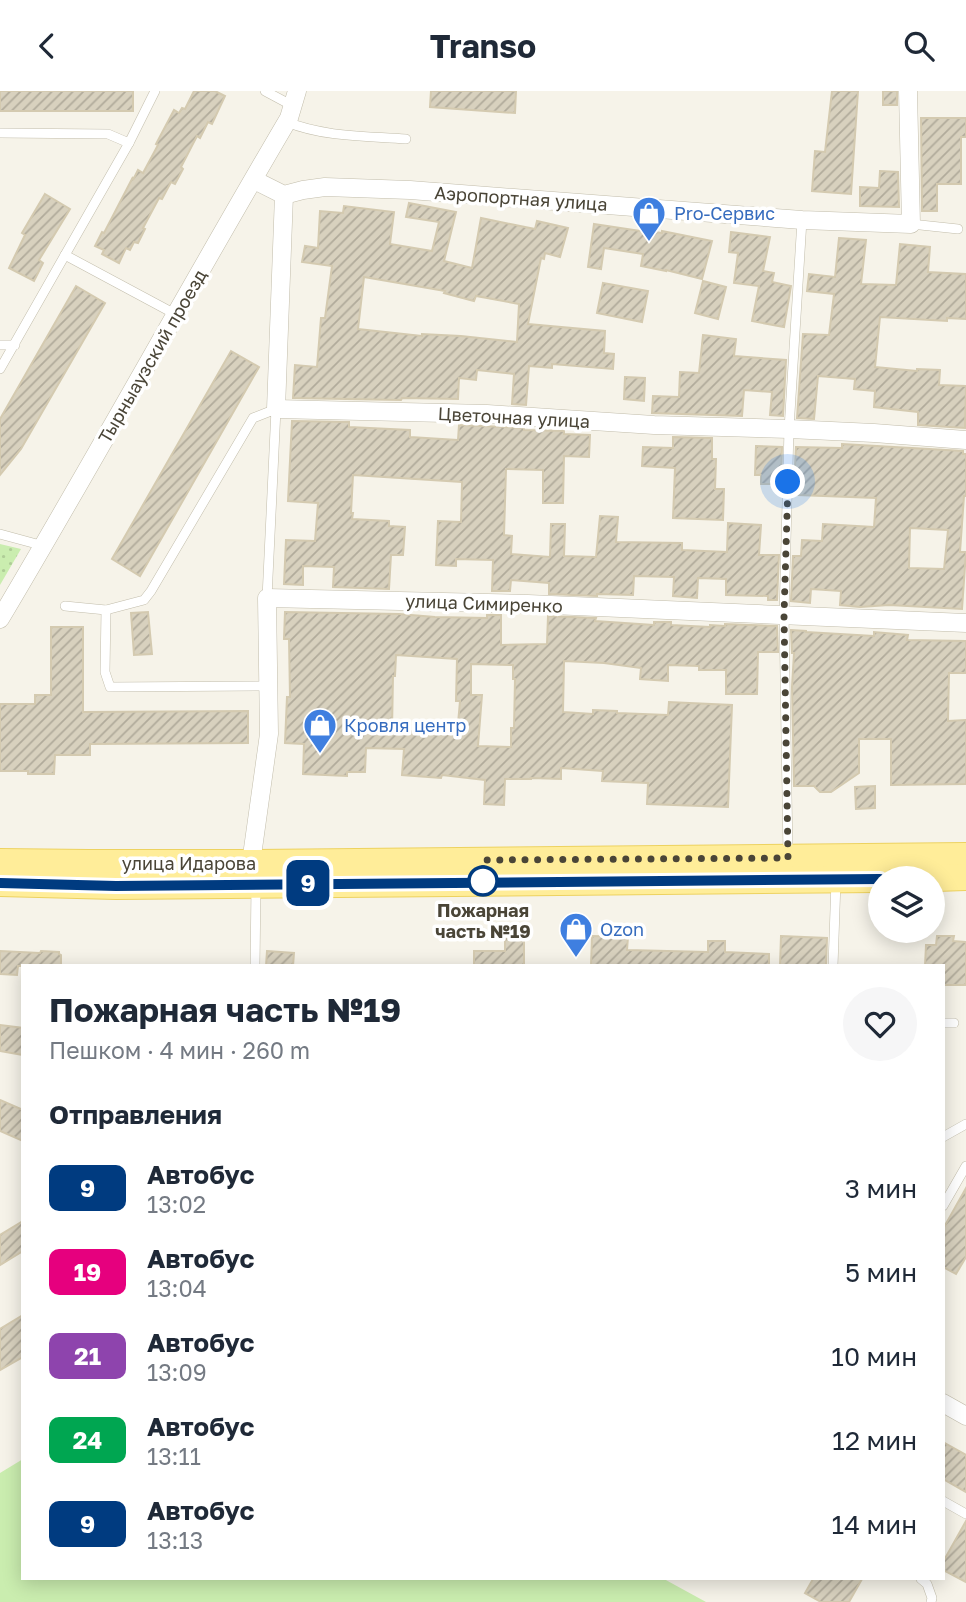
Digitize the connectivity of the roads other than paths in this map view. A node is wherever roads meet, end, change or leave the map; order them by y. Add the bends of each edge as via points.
1 (155, 91) edge
2 (265, 91) edge
3 (908, 91) edge
4 (292, 106) edge
5 (0, 133) edge
6 (406, 139) dead end
7 (129, 143) junction
8 (254, 180) junction
9 (284, 195) junction
10 (802, 220) junction
11 (911, 224) junction
12 (958, 229) dead end
13 (65, 255) junction
14 (175, 314) junction
15 (0, 345) edge
16 (15, 345) junction
17 (0, 369) edge
18 (276, 409) junction
19 (789, 429) junction
20 (966, 440) edge
21 (0, 534) edge
22 (44, 546) junction
23 (267, 598) junction
24 (65, 606) dead end
25 (106, 610) junction
26 (784, 615) junction
27 (0, 619) edge
28 (966, 623) edge
29 (268, 686) junction
30 (966, 856) edge
31 (788, 858) junction
32 (0, 862) edge
33 (254, 873) junction
34 (966, 877) edge
35 (945, 878) edge
36 (868, 879) edge
37 (836, 880) junction
38 (0, 883) edge
39 (256, 964) edge
40 (833, 964) edge
41 (945, 1023) edge
42 (954, 1023) dead end
43 (966, 1124) edge
44 (945, 1136) edge
45 (966, 1166) edge
46 (945, 1203) edge
47 (945, 1404) edge
48 (966, 1416) edge
49 (945, 1502) edge
50 (966, 1514) edge
51 (922, 1580) edge
52 (931, 1602) edge

1 - 7 lane
2 - 4 lane
3 - 11 street
4 - 6 lane via 304,129
4 - 8 street, Тырныаузский проезд
5 - 7 lane via 108,134
7 - 13 lane
8 - 9 street
8 - 14 street, Тырныаузский проезд
9 - 10 street, Аэропортная улица via 324,187 410,190
9 - 18 street
10 - 11 street, Аэропортная улица
10 - 19 lane
11 - 12 lane
13 - 14 lane
13 - 16 lane
14 - 22 street, Тырныаузский проезд
15 - 16 lane
16 - 17 lane
18 - 19 street, Цветочная улица
18 - 23 lane
18 - 25 lane via 253,418 144,600
19 - 20 street, Цветочная улица
19 - 26 lane
21 - 22 lane
22 - 27 street, Тырныаузский проезд
23 - 26 street, улица Симиренко
23 - 29 street
24 - 25 lane
25 - 29 lane via 105,672 110,687
26 - 28 street, улица Симиренко
26 - 31 lane
29 - 33 street via 269,734
30 - 31 main road, улица Идарова
31 - 33 main road, улица Идарова
32 - 33 main road, улица Идарова
33 - 37 main road, улица Идарова
33 - 38 main road, улица Идарова via 116,886
33 - 39 lane
34 - 35 main road
36 - 37 main road, улица Идарова
37 - 40 lane
41 - 42 lane
43 - 44 lane
45 - 46 lane
47 - 48 street
49 - 50 lane
51 - 52 lane

